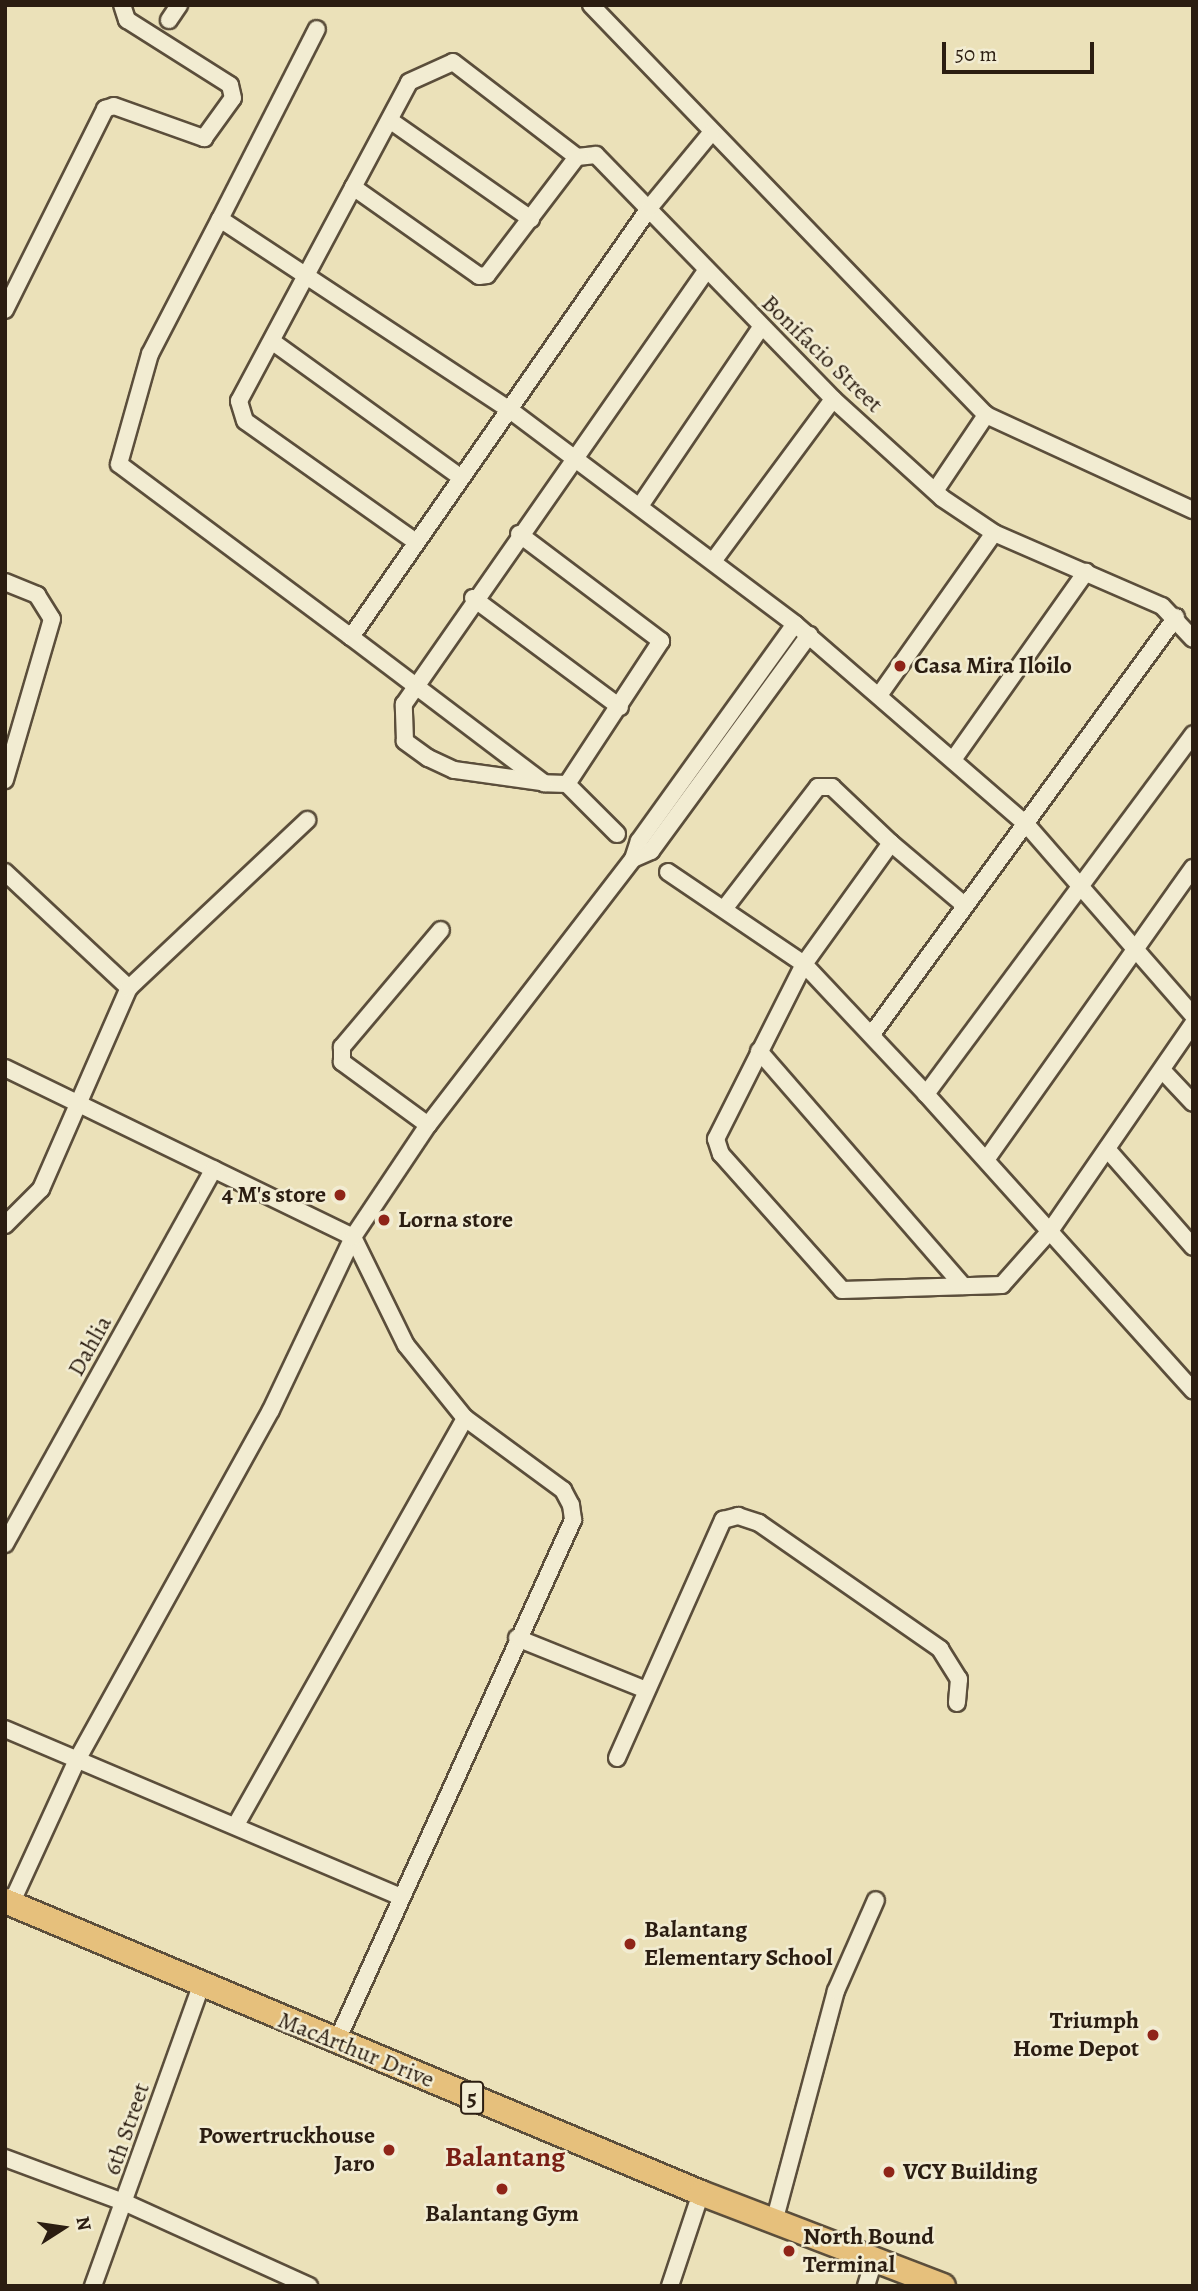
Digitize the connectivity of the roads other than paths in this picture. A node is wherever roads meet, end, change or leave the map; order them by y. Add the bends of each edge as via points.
1 (121, 5) edge
2 (179, 5) edge
3 (590, 5) edge
4 (169, 20) dead end
5 (317, 29) dead end
6 (391, 121) junction
7 (711, 133) junction
8 (577, 157) junction
9 (353, 187) junction
10 (650, 207) junction
11 (220, 219) junction
12 (531, 219) junction
13 (706, 271) junction
14 (307, 275) junction
15 (5, 310) edge
16 (761, 327) junction
17 (273, 342) junction
18 (833, 399) junction
19 (510, 410) junction
20 (986, 415) junction
21 (575, 460) junction
22 (460, 477) junction
23 (935, 491) junction
24 (640, 506) junction
25 (1193, 510) edge
26 (994, 533) junction
27 (519, 534) junction
28 (416, 542) junction
29 (714, 560) junction
30 (1086, 572) junction
31 (5, 582) edge
32 (473, 598) junction
33 (1175, 617) junction
34 (795, 624) junction
35 (809, 635) junction
36 (351, 637) junction
37 (1193, 639) edge
38 (414, 685) junction
39 (880, 695) junction
40 (620, 706) junction
41 (731, 713) junction
42 (744, 723) junction
43 (1193, 734) edge
44 (955, 757) junction
45 (5, 780) edge
46 (544, 783) junction
47 (567, 784) junction
48 (307, 820) dead end
49 (1027, 825) junction
50 (617, 834) dead end
51 (652, 836) junction
52 (891, 843) junction
53 (1193, 868) edge
54 (5, 872) edge
55 (668, 872) dead end
56 (1085, 886) junction
57 (963, 904) junction
58 (724, 909) junction
59 (441, 930) dead end
60 (1136, 950) junction
61 (804, 964) junction
62 (129, 988) junction
63 (1193, 1015) edge
64 (1193, 1024) edge
65 (872, 1034) junction
66 (759, 1051) junction
67 (5, 1068) edge
68 (1162, 1070) junction
69 (926, 1094) junction
70 (78, 1103) junction
71 (1193, 1103) edge
72 (428, 1125) junction
73 (1107, 1149) junction
74 (986, 1160) junction
75 (214, 1169) junction
76 (5, 1225) edge
77 (1050, 1231) junction
78 (354, 1237) junction
79 (1193, 1247) edge
80 (962, 1286) junction
81 (1193, 1391) edge
82 (465, 1418) junction
83 (5, 1544) edge
84 (517, 1638) junction
85 (644, 1689) junction
86 (957, 1703) dead end
87 (5, 1729) edge
88 (617, 1758) dead end
89 (77, 1760) junction
90 (237, 1823) junction
91 (399, 1896) junction
92 (876, 1900) dead end
93 (8, 1903) edge
94 (201, 1986) junction
95 (336, 2043) junction
96 (5, 2158) edge
97 (701, 2193) junction
98 (126, 2203) junction
99 (774, 2222) junction
100 (874, 2259) junction
101 (93, 2286) edge
102 (309, 2286) edge
103 (670, 2286) edge
104 (866, 2286) edge
105 (943, 2286) edge

1 - 15 street via 127,20 230,85 233,98 204,138 114,106 105,109
2 - 4 street
3 - 7 street
5 - 11 street
6 - 8 street, Bonifacio Street via 409,82 453,62
6 - 9 street
6 - 12 street
7 - 10 street
7 - 20 street
8 - 10 street, Bonifacio Street via 596,155
8 - 12 street
9 - 12 street via 479,276 487,275
9 - 14 street
10 - 13 street, Bonifacio Street
10 - 19 street
11 - 14 street
11 - 36 street via 150,354 119,464
13 - 16 street, Bonifacio Street
13 - 21 street
14 - 17 street
14 - 19 street
16 - 18 street, Bonifacio Street
16 - 24 street
17 - 22 street
17 - 28 street via 238,412
18 - 23 street, Bonifacio Street
18 - 29 street
19 - 21 street
19 - 22 street
20 - 23 street
20 - 25 street
21 - 24 street
21 - 27 street
22 - 28 street
23 - 26 street, Bonifacio Street
24 - 29 street
26 - 30 street, Bonifacio Street
26 - 39 street
27 - 32 street
27 - 40 street via 661,641
28 - 36 street
29 - 34 street
30 - 33 street, Bonifacio Street
30 - 44 street
31 - 45 street via 37,595 52,619
32 - 38 street
32 - 40 street
33 - 37 street, Bonifacio Street
33 - 49 street
34 - 35 street
34 - 41 street
35 - 39 street
35 - 42 street
36 - 38 street
38 - 46 street
38 - 46 street via 402,723 414,750 454,770
39 - 44 street
40 - 47 street
41 - 42 street
41 - 51 street
42 - 51 street
43 - 56 street
44 - 49 street
46 - 47 street
47 - 50 street
48 - 62 street
49 - 56 street
49 - 57 street
51 - 72 street
52 - 57 street
52 - 58 street via 832,787 818,787
52 - 61 street
53 - 60 street
54 - 62 street
55 - 58 street
56 - 60 street
56 - 69 street
57 - 65 street
58 - 61 street
59 - 72 street via 342,1047 342,1062
60 - 63 street
60 - 74 street
61 - 65 street
61 - 66 street
62 - 70 street
64 - 68 street
65 - 69 street
66 - 80 street
66 - 80 street via 716,1139 721,1154 842,1290
67 - 70 street
68 - 71 street
68 - 73 street
69 - 74 street
70 - 75 street
70 - 76 street via 41,1189
72 - 78 street
73 - 77 street
73 - 79 street
74 - 77 street
75 - 78 street
75 - 83 street, Dahlia
77 - 80 street via 998,1288
77 - 81 street
78 - 82 street via 406,1345
78 - 89 street via 271,1410
82 - 84 street via 563,1490 571,1505 573,1520
82 - 90 street
84 - 85 street
84 - 91 street
85 - 86 street via 723,1520 738,1516 759,1523 940,1649 959,1679
85 - 88 street
87 - 89 street
89 - 90 street
89 - 93 street
90 - 91 street
91 - 95 street
92 - 99 street via 836,1991
93 - 94 main road, MacArthur Drive / 5
94 - 95 main road, MacArthur Drive / 5
94 - 98 street, 6th Street
95 - 97 main road, MacArthur Drive / 5
96 - 98 street
97 - 99 main road, MacArthur Drive / 5
97 - 103 street
98 - 101 street, 6th Street
98 - 102 street
99 - 100 main road, MacArthur Drive / 5
100 - 104 street
100 - 105 main road, MacArthur Drive / 5

